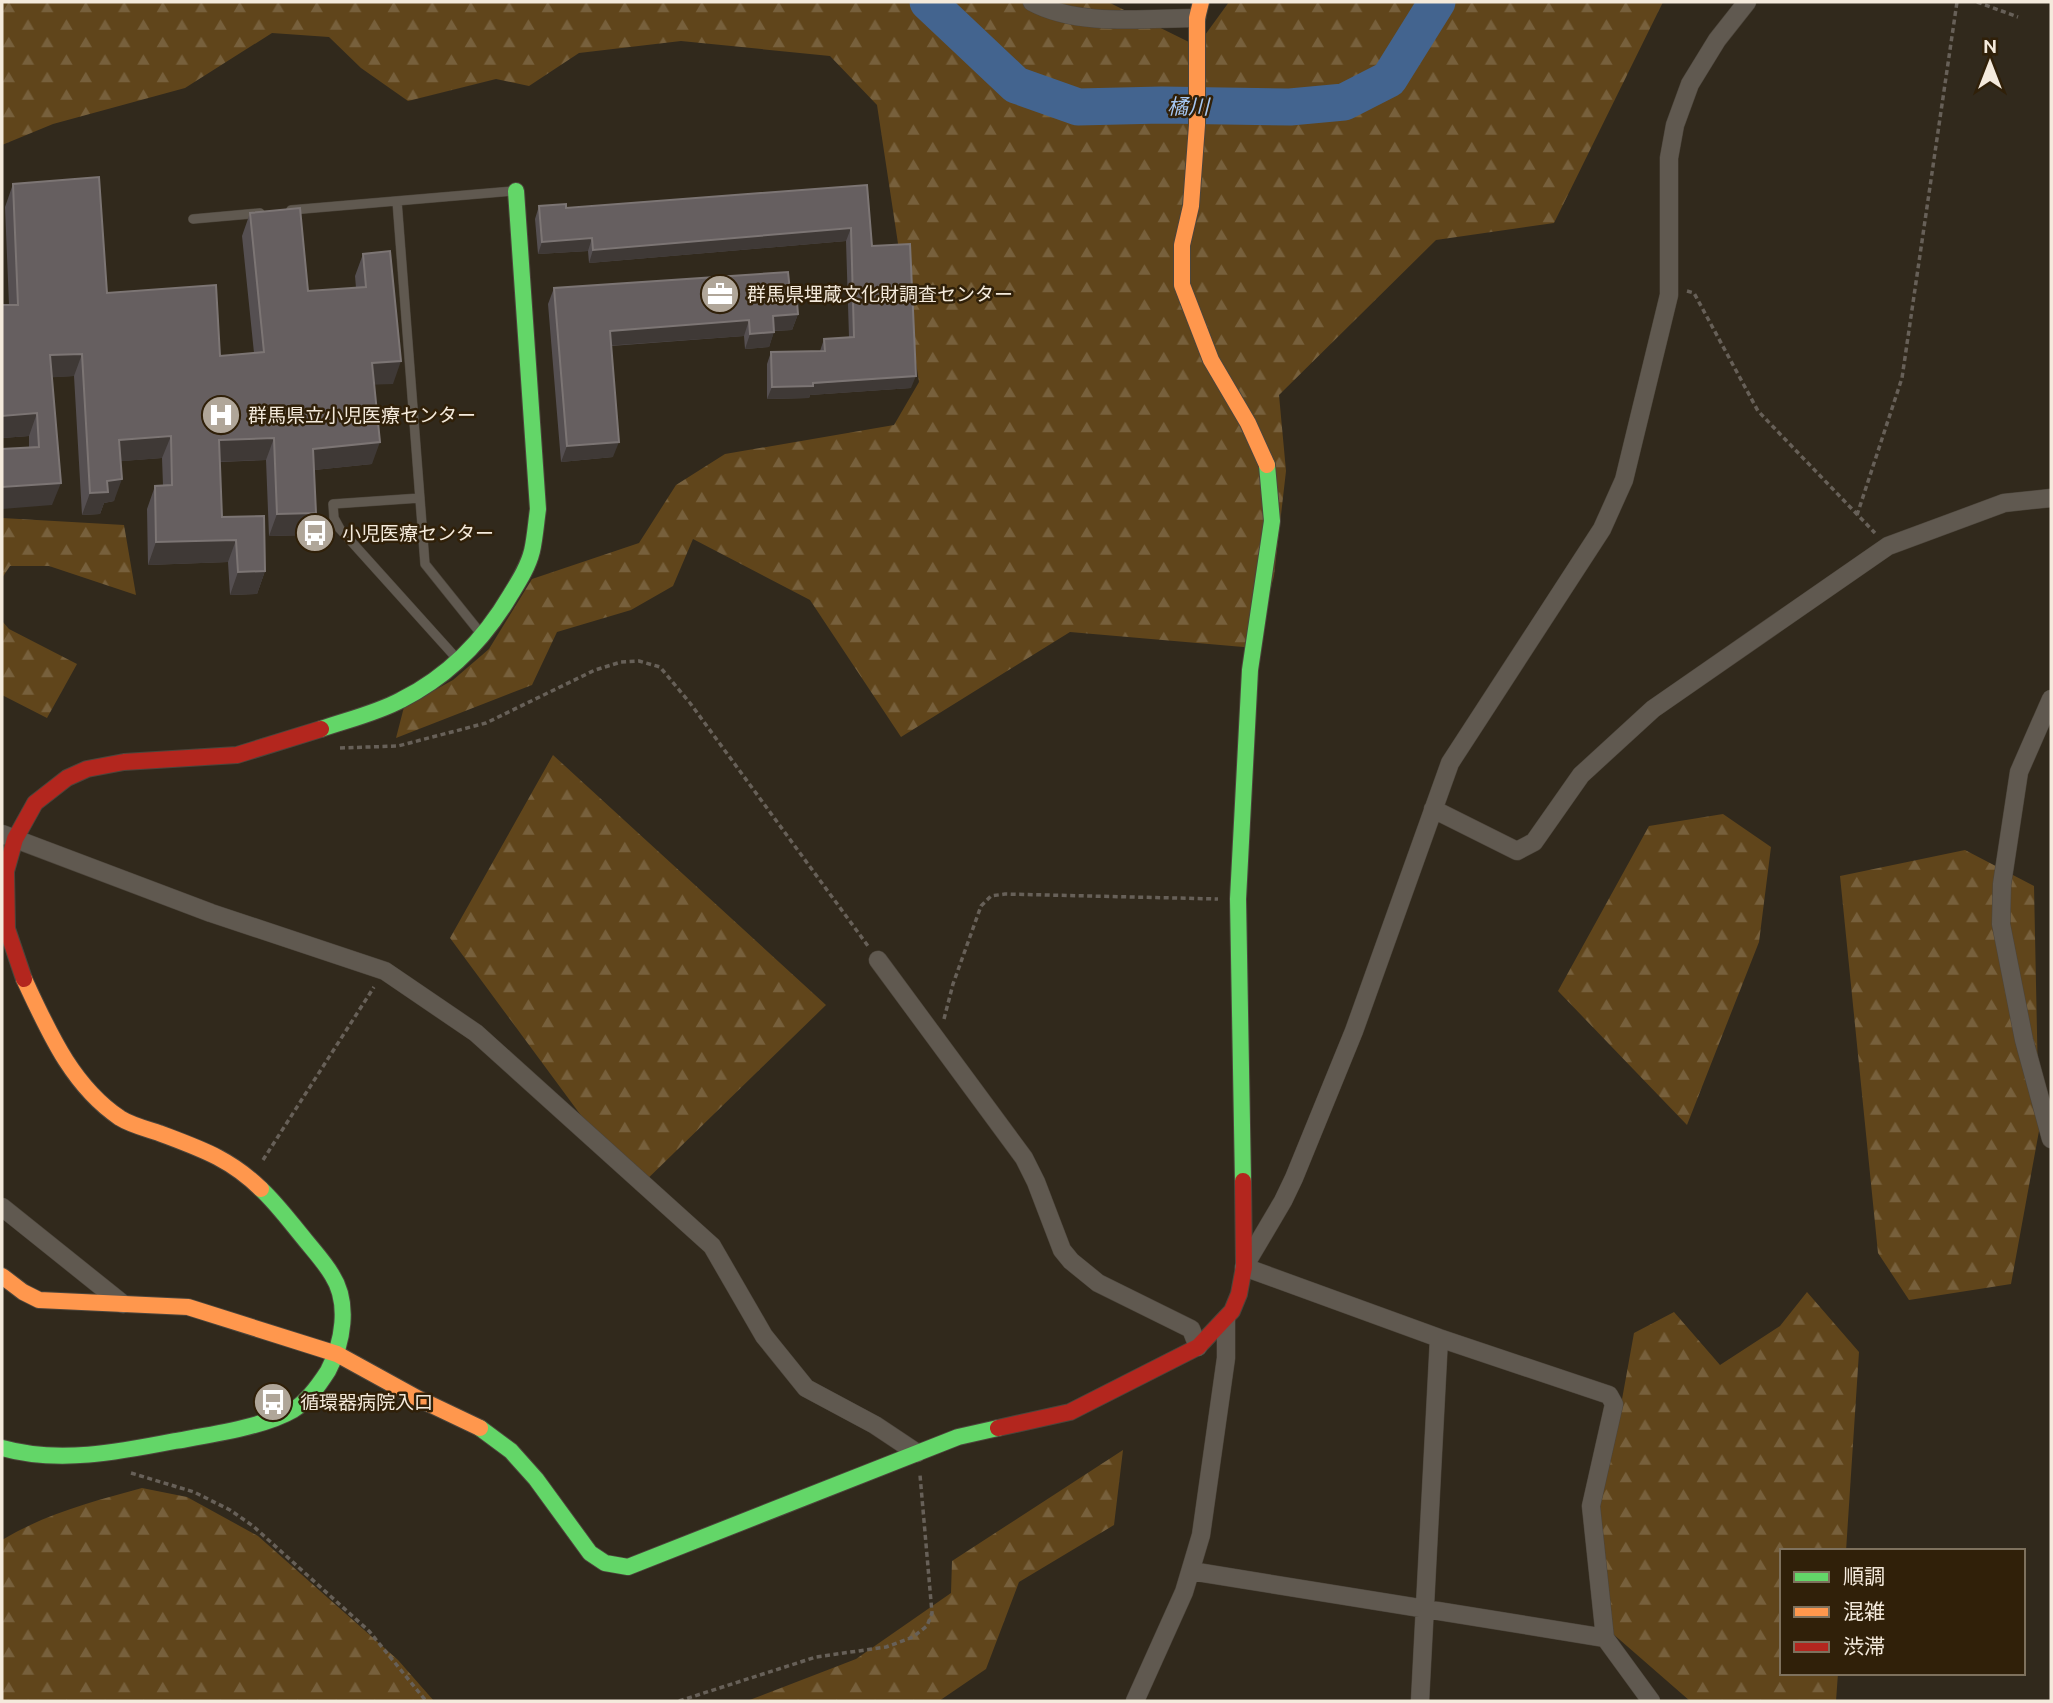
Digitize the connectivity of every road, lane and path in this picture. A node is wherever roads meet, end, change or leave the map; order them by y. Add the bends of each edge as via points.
1 (1032, 2) edge
2 (1747, 2) edge
3 (1957, 2) edge
4 (1977, 2) edge
5 (1199, 10) edge
6 (2018, 17) dead end
7 (516, 191) joint
8 (397, 201) junction
9 (193, 219) dead end
10 (1669, 285) junction
11 (420, 498) junction
12 (2051, 498) edge
13 (1857, 514) junction
14 (1888, 547) junction
15 (483, 636) junction
16 (459, 661) junction
17 (2051, 699) edge
18 (337, 748) dead end
19 (1433, 809) junction
20 (8, 836) edge
21 (1238, 899) junction
22 (878, 960) joint
23 (385, 971) junction
24 (938, 1041) junction
25 (2051, 1139) edge
26 (250, 1180) junction
27 (2, 1207) edge
28 (1244, 1267) junction
29 (2, 1276) edge
30 (123, 1304) junction
31 (1226, 1319) junction
32 (1439, 1338) junction
33 (1198, 1348) junction
34 (337, 1354) junction
35 (2, 1448) edge
36 (918, 1452) junction
37 (103, 1455) junction
38 (1191, 1572) junction
39 (1424, 1610) junction
40 (1605, 1638) junction
41 (426, 1701) edge
42 (679, 1701) edge
43 (1135, 1701) edge
44 (1420, 1701) edge
45 (1651, 1701) edge

1 - 5 street via 1083,18
2 - 10 street via 1690,84 1675,125 1669,158
3 - 13 path via 1902,378
4 - 6 path
5 - 21 street via 1197,125 1191,206 1182,245 1182,285 1211,360 1269,469 1272,521 1250,670
7 - 8 lane
7 - 15 street via 538,509 533,551 524,572
8 - 9 lane
8 - 11 lane
10 - 13 path via 1694,293 1758,411
10 - 19 street via 1624,480 1602,529 1450,763
11 - 15 lane via 425,564
11 - 16 lane via 333,503 334,518
12 - 14 street via 2004,503
13 - 14 path
14 - 19 street via 1653,709 1581,775 1534,842 1517,850
15 - 16 street
16 - 20 street via 400,701 270,746 237,755 124,762 87,769 34,803
17 - 25 street via 2019,772 2002,884 2001,924 2024,1040
18 - 22 path via 398,746 486,723 607,665 639,661 660,667
19 - 28 street via 1354,1031 1294,1178
20 - 23 street via 211,913
20 - 26 street via 7,929 24,981 64,1060 85,1088 121,1119 202,1149
21 - 24 path via 991,896 981,906
21 - 28 street
22 - 24 street
23 - 26 path
23 - 36 street via 476,1033 712,1246 764,1336 806,1388
24 - 33 street via 1024,1158 1062,1250 1071,1261 1098,1283 1191,1329
26 - 34 street via 276,1204 332,1274 343,1318
27 - 30 street
28 - 31 street via 1239,1294
28 - 32 street
29 - 30 street via 40,1300
30 - 34 street via 188,1307
31 - 33 street
31 - 38 street via 1226,1358 1201,1535
32 - 39 street
32 - 40 street via 1609,1395 1614,1404 1591,1506
33 - 36 street via 1070,1412 958,1437
34 - 36 street via 481,1429 511,1451 536,1479 590,1553 605,1563 628,1567
34 - 37 street via 319,1386 295,1409 274,1419
35 - 37 street
36 - 42 path via 932,1613 927,1626 886,1647 816,1657
37 - 41 path via 133,1475 194,1492 253,1527 369,1631
38 - 39 street
38 - 43 street
39 - 40 street
39 - 44 street
40 - 45 street

